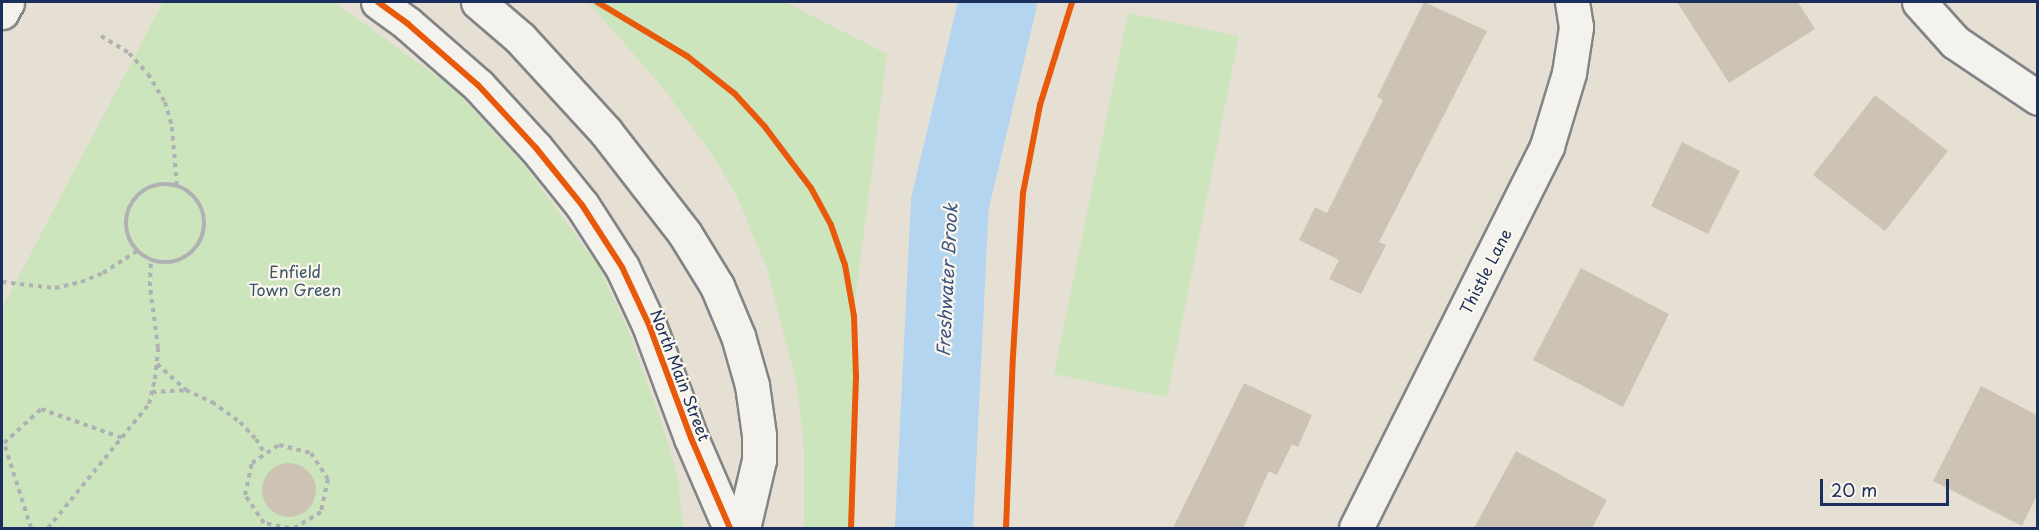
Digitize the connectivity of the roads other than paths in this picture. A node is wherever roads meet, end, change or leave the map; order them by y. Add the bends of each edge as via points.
1 (8, 2) edge
2 (378, 2) edge
3 (478, 2) edge
4 (1572, 2) edge
5 (1919, 2) edge
6 (2, 12) edge
7 (2037, 98) edge
8 (730, 528) edge
9 (743, 528) edge
10 (1356, 528) edge

1 - 6 street
2 - 8 street, North Main Street via 478,85 582,205 622,267 649,325
3 - 9 street via 520,38 606,132 685,234 717,286 738,336 752,385 759,435 759,460
4 - 10 street, Thistle Lane via 1576,27 1569,73 1547,146
5 - 7 street via 1955,42

